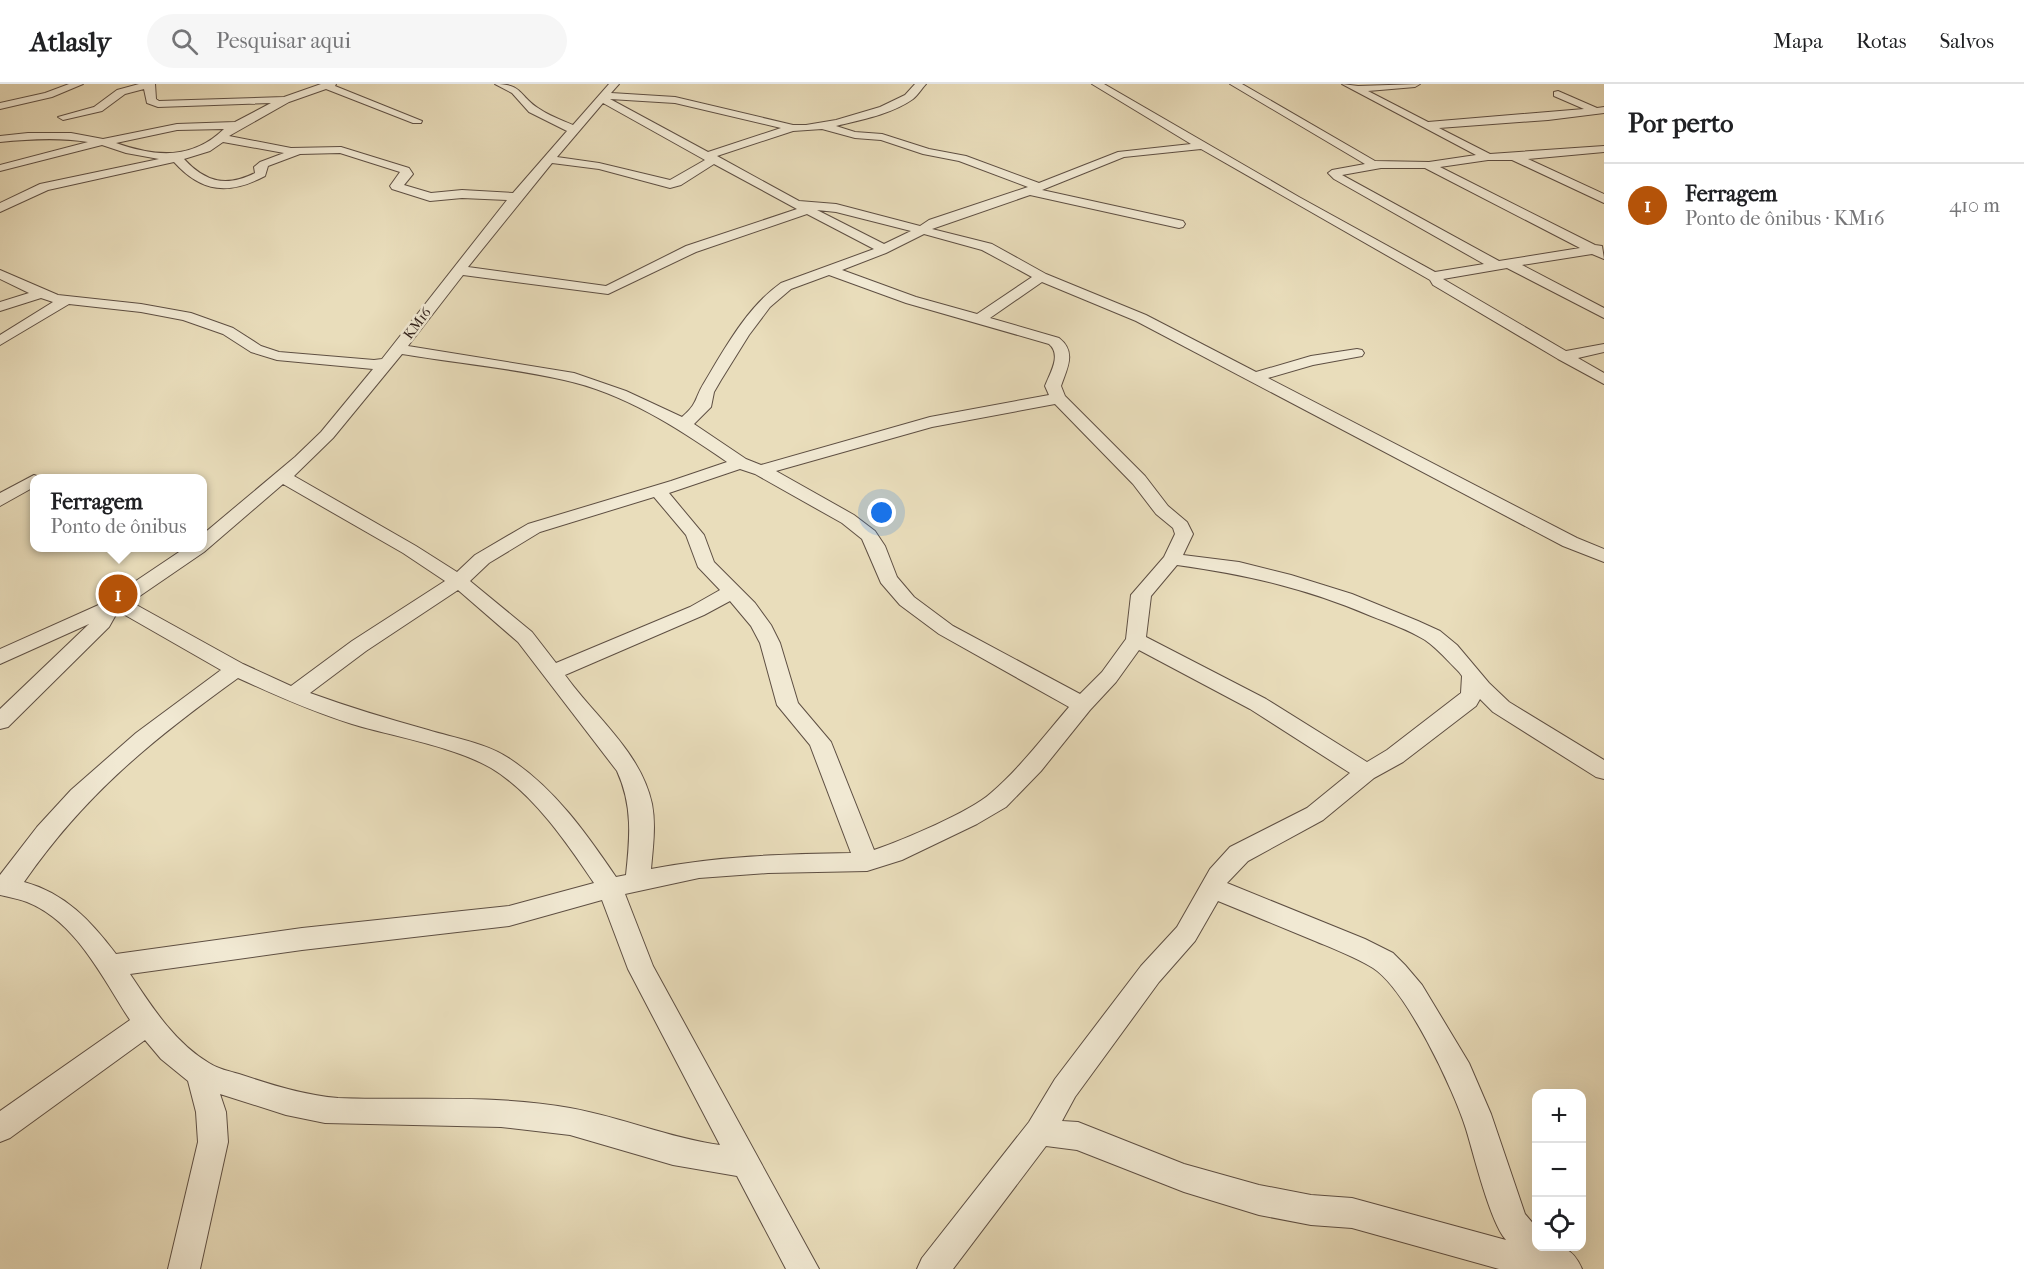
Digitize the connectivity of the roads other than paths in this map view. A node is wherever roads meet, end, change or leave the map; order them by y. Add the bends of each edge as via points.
1 (78, 84) edge
2 (500, 84) edge
3 (921, 84) edge
4 (1097, 84) edge
5 (1235, 84) edge
6 (1415, 84) edge
7 (149, 85) edge
8 (329, 85) edge
9 (1352, 87) edge
10 (607, 93) edge
11 (1558, 94) dead end
12 (285, 100) junction
13 (16, 104) junction
14 (0, 106) edge
15 (42, 110) dead end
16 (1600, 110) edge
17 (417, 121) dead end
18 (239, 125) junction
19 (1428, 125) junction
20 (826, 127) junction
21 (793, 128) junction
22 (574, 130) junction
23 (61, 135) junction
24 (221, 138) junction
25 (0, 139) edge
26 (103, 142) junction
27 (1202, 146) junction
28 (1604, 149) edge
29 (299, 152) junction
30 (711, 157) junction
31 (1488, 157) junction
32 (1514, 157) junction
33 (177, 158) junction
34 (547, 159) junction
35 (1374, 164) junction
36 (1425, 165) junction
37 (0, 168) edge
38 (28, 184) junction
39 (1034, 189) junction
40 (516, 197) junction
41 (1604, 199) edge
42 (803, 207) junction
43 (0, 208) edge
44 (1179, 224) dead end
45 (927, 227) junction
46 (882, 248) junction
47 (1600, 251) edge
48 (1502, 264) junction
49 (459, 270) junction
50 (828, 270) junction
51 (0, 274) edge
52 (1041, 277) junction
53 (1436, 278) junction
54 (41, 294) junction
55 (65, 301) junction
56 (0, 307) edge
57 (1604, 314) edge
58 (978, 320) junction
59 (0, 340) edge
60 (1604, 348) edge
61 (397, 349) junction
62 (1357, 353) dead end
63 (1563, 356) junction
64 (387, 363) junction
65 (1256, 377) junction
66 (1604, 380) edge
67 (1058, 398) junction
68 (684, 424) junction
69 (740, 463) junction
70 (761, 470) junction
71 (283, 477) junction
72 (30, 483) edge
73 (658, 490) junction
74 (0, 501) edge
75 (207, 540) edge
76 (191, 552) edge
77 (1604, 556) edge
78 (1172, 559) junction
79 (459, 581) junction
80 (733, 591) junction
81 (113, 604) junction
82 (1136, 639) junction
83 (2, 653) edge
84 (236, 669) junction
85 (554, 672) junction
86 (1472, 676) junction
87 (293, 695) junction
88 (1082, 705) junction
89 (0, 722) edge
90 (1604, 771) edge
91 (1366, 772) junction
92 (867, 862) junction
93 (638, 881) junction
94 (4, 886) edge
95 (610, 888) junction
96 (1213, 888) junction
97 (110, 966) junction
98 (146, 1024) junction
99 (200, 1073) junction
100 (0, 1128) edge
101 (1039, 1132) junction
102 (744, 1163) junction
103 (184, 1269) edge
104 (803, 1269) edge
105 (933, 1269) edge
106 (1542, 1269) edge
107 (1566, 1269) edge

1 - 13 street
2 - 22 street via 516,91 533,110
3 - 20 street via 911,97
4 - 27 street
5 - 35 street
6 - 9 street
7 - 12 street via 151,101 164,105
7 - 23 street via 121,92 98,110 59,115 65,125
8 - 12 street
8 - 17 street
9 - 19 street
10 - 21 street via 675,100
10 - 22 street, KM16
10 - 30 street
11 - 16 street
12 - 18 street
13 - 14 street
13 - 15 street
16 - 19 street
18 - 24 street
18 - 26 street via 184,126
19 - 31 street
20 - 21 street
20 - 39 street via 962,158
21 - 30 street
22 - 34 street, KM16
23 - 25 street
23 - 26 street
24 - 29 street
24 - 33 street
26 - 33 street
26 - 37 street
27 - 39 street via 1128,153
27 - 53 street
28 - 32 street
29 - 33 street via 264,164 261,174 226,186 209,184
29 - 40 street via 341,150 389,164 407,173 396,186 430,196
30 - 34 street via 687,178 670,184 599,166
30 - 42 street
31 - 32 street
31 - 36 street
32 - 41 street
33 - 38 street
34 - 40 street, KM16
35 - 36 street
35 - 48 street via 1371,168 1334,173
36 - 47 street
37 - 38 street
38 - 43 street
39 - 44 street
39 - 45 street
40 - 49 street, KM16
42 - 45 street via 831,207
42 - 46 street
42 - 49 street via 691,249 608,290
45 - 46 street
45 - 52 street via 987,247
46 - 50 street
47 - 48 street
48 - 53 street
48 - 57 street
49 - 61 street, KM16
50 - 58 street
50 - 68 street via 773,294 713,380 703,407
51 - 54 street
52 - 58 street
52 - 65 street via 1141,318
53 - 63 street
54 - 55 street
54 - 56 street
55 - 59 street
55 - 64 street via 117,304 186,316 228,331 256,349 278,357
58 - 67 street via 1061,345 1061,367 1053,386
60 - 63 street
61 - 64 street, KM16
61 - 68 street via 569,376 620,394
62 - 65 street
63 - 66 street
64 - 71 street, KM16 via 327,435
65 - 77 street via 1570,542
67 - 70 street via 930,422
67 - 78 street via 1181,526 1184,534
68 - 69 street
69 - 70 street
69 - 73 street
70 - 88 street via 869,535 888,579 928,617
71 - 75 street, KM16
71 - 79 street
72 - 74 street
73 - 79 street via 534,528 483,559
73 - 80 street via 695,535 705,563
76 - 81 street
78 - 82 street via 1142,595
78 - 86 street via 1239,568 1345,598 1433,636
79 - 85 street via 523,636
79 - 87 street via 359,646
80 - 85 street via 697,611
80 - 92 street via 770,643 788,705 820,742
81 - 83 street
81 - 84 street
81 - 89 street via 102,623
82 - 88 street
82 - 91 street via 1258,704
84 - 87 street
84 - 94 street via 86,788
85 - 93 street via 635,783 643,814
86 - 90 street via 1502,707
86 - 91 street via 1468,701 1395,756
87 - 95 street via 500,763 530,786 572,831
88 - 92 street via 998,801 969,818
91 - 96 street via 1315,814 1239,854
92 - 93 street via 722,867
93 - 95 street
94 - 97 street via 42,897 82,928
95 - 97 street via 509,916 313,937
95 - 102 street via 641,969
96 - 101 street via 1186,934 1150,974 1065,1088
96 - 107 street via 1356,947 1384,961 1396,973 1459,1072 1512,1223 1529,1242
97 - 98 street
98 - 99 street
98 - 100 street
99 - 102 street via 302,1106 336,1111 471,1112 553,1118 588,1124 674,1151
99 - 103 street via 211,1112 213,1142
101 - 105 street
101 - 106 street via 1078,1136 1184,1178 1259,1200 1352,1213 1488,1249
102 - 104 street

